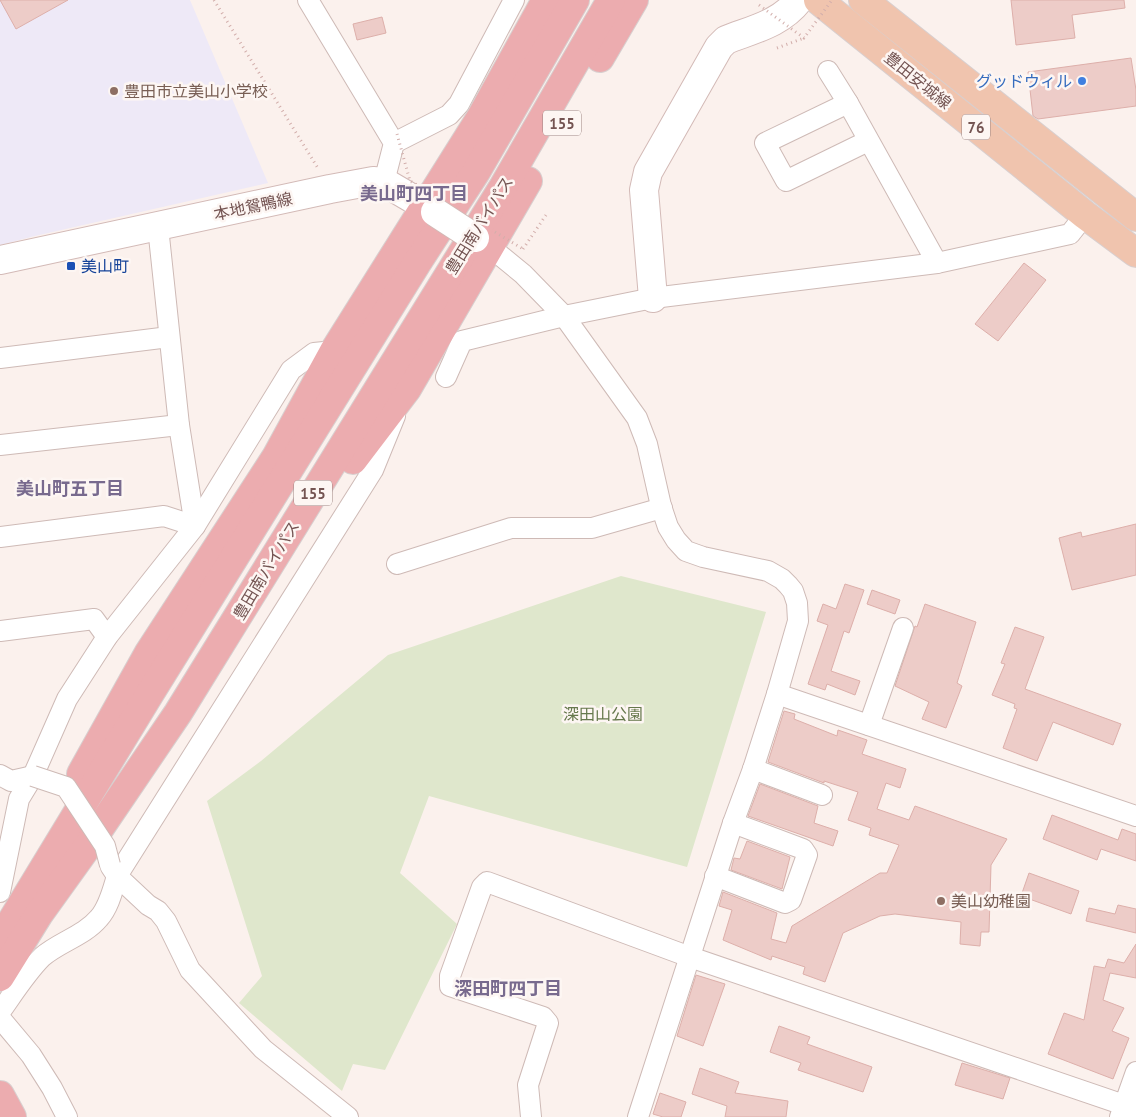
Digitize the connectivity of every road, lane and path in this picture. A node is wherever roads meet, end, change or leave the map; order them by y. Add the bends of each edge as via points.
1 (214, 0) edge
2 (308, 0) edge
3 (514, 0) edge
4 (575, 0) edge
5 (611, 0) edge
6 (634, 0) edge
7 (799, 0) edge
8 (818, 0) edge
9 (832, 0) edge
10 (863, 0) edge
11 (539, 2) edge
12 (759, 5) dead end
13 (804, 38) junction
14 (777, 48) dead end
15 (828, 71) dead end
16 (848, 103) junction
17 (868, 141) junction
18 (394, 143) junction
19 (384, 182) junction
20 (330, 189) junction
21 (430, 209) junction
22 (546, 215) dead end
23 (1086, 215) junction
24 (1136, 217) edge
25 (158, 227) junction
26 (482, 242) junction
27 (523, 248) dead end
28 (1136, 253) edge
29 (0, 260) edge
30 (937, 263) junction
31 (653, 298) junction
32 (564, 316) junction
33 (169, 338) junction
34 (334, 351) junction
35 (0, 358) edge
36 (446, 377) dead end
37 (407, 389) junction
38 (179, 424) junction
39 (0, 445) edge
40 (662, 508) junction
41 (195, 526) junction
42 (0, 538) edge
43 (397, 564) dead end
44 (902, 628) dead end
45 (0, 631) edge
46 (107, 637) junction
47 (777, 694) junction
48 (869, 726) junction
49 (753, 769) junction
50 (0, 775) edge
51 (33, 776) junction
52 (822, 795) dead end
53 (1136, 816) edge
54 (732, 823) junction
55 (89, 843) junction
56 (114, 870) junction
57 (715, 876) junction
58 (39, 877) junction
59 (0, 892) edge
60 (0, 940) edge
61 (690, 957) junction
62 (0, 977) edge
63 (0, 1012) edge
64 (0, 1018) edge
65 (1136, 1072) edge
66 (0, 1095) edge
67 (1127, 1110) edge
68 (12, 1117) edge
69 (67, 1117) edge
70 (348, 1117) edge
71 (531, 1117) edge
72 (638, 1117) edge

1 - 20 path
2 - 18 street
3 - 18 street via 459,104 449,115
4 - 58 highway, 豊田南バイパス / 155 via 476,172
5 - 55 highway, 豊田南バイパス / 155 via 503,187 188,697
6 - 26 highway, 155
7 - 31 main road via 781,18 726,40 719,46 648,172 644,190
8 - 23 main road, 豊田安城線 / 76
9 - 13 path, bridge
10 - 24 main road, 豊田安城線 / 76
11 - 21 highway, 155
12 - 13 path, bridge
13 - 14 path
15 - 16 street
16 - 17 street
16 - 17 street via 765,143 786,182
17 - 30 street
18 - 19 street
19 - 20 main road, 本地鴛鴨線
19 - 21 main road
20 - 25 main road, 本地鴛鴨線
21 - 26 main road, bridge
21 - 34 highway, 155
22 - 27 path
23 - 28 main road, 豊田安城線 / 76
23 - 30 street via 1070,234
25 - 29 main road, 本地鴛鴨線
25 - 33 street
26 - 32 street via 523,274
26 - 37 highway, 155
30 - 31 street
31 - 32 street
32 - 36 street via 462,341
32 - 40 street via 637,418 647,444
33 - 35 street
33 - 38 street
34 - 41 street via 314,353 292,370
34 - 58 highway, 155 via 276,457 148,654 82,770
37 - 55 highway, 155 via 359,450 248,630 133,793
37 - 56 street via 373,470
38 - 39 street
38 - 41 street
40 - 43 street via 592,528 511,528
40 - 47 street via 668,527 686,551 768,571 793,591 798,621
41 - 42 street via 164,516
41 - 46 street
44 - 48 street
45 - 46 street via 94,619
46 - 51 street via 67,699
47 - 48 street
47 - 49 street
48 - 53 street
49 - 52 street
49 - 54 street
50 - 51 street via 11,781
51 - 56 street, bridge via 66,787 105,846
51 - 59 street via 19,799
54 - 57 street
54 - 57 street via 803,849 807,855 791,900 785,903
55 - 62 highway, 豊田南バイパス / 155
56 - 63 street via 100,918 44,956
56 - 70 street via 158,911 190,970 263,1048
57 - 61 street
58 - 60 highway, 豊田南バイパス / 155
61 - 67 street
61 - 71 street via 487,882 482,887 450,976 450,986 543,1017 548,1023 528,1085
61 - 72 street
64 - 69 street via 31,1055
65 - 67 street
66 - 68 highway

